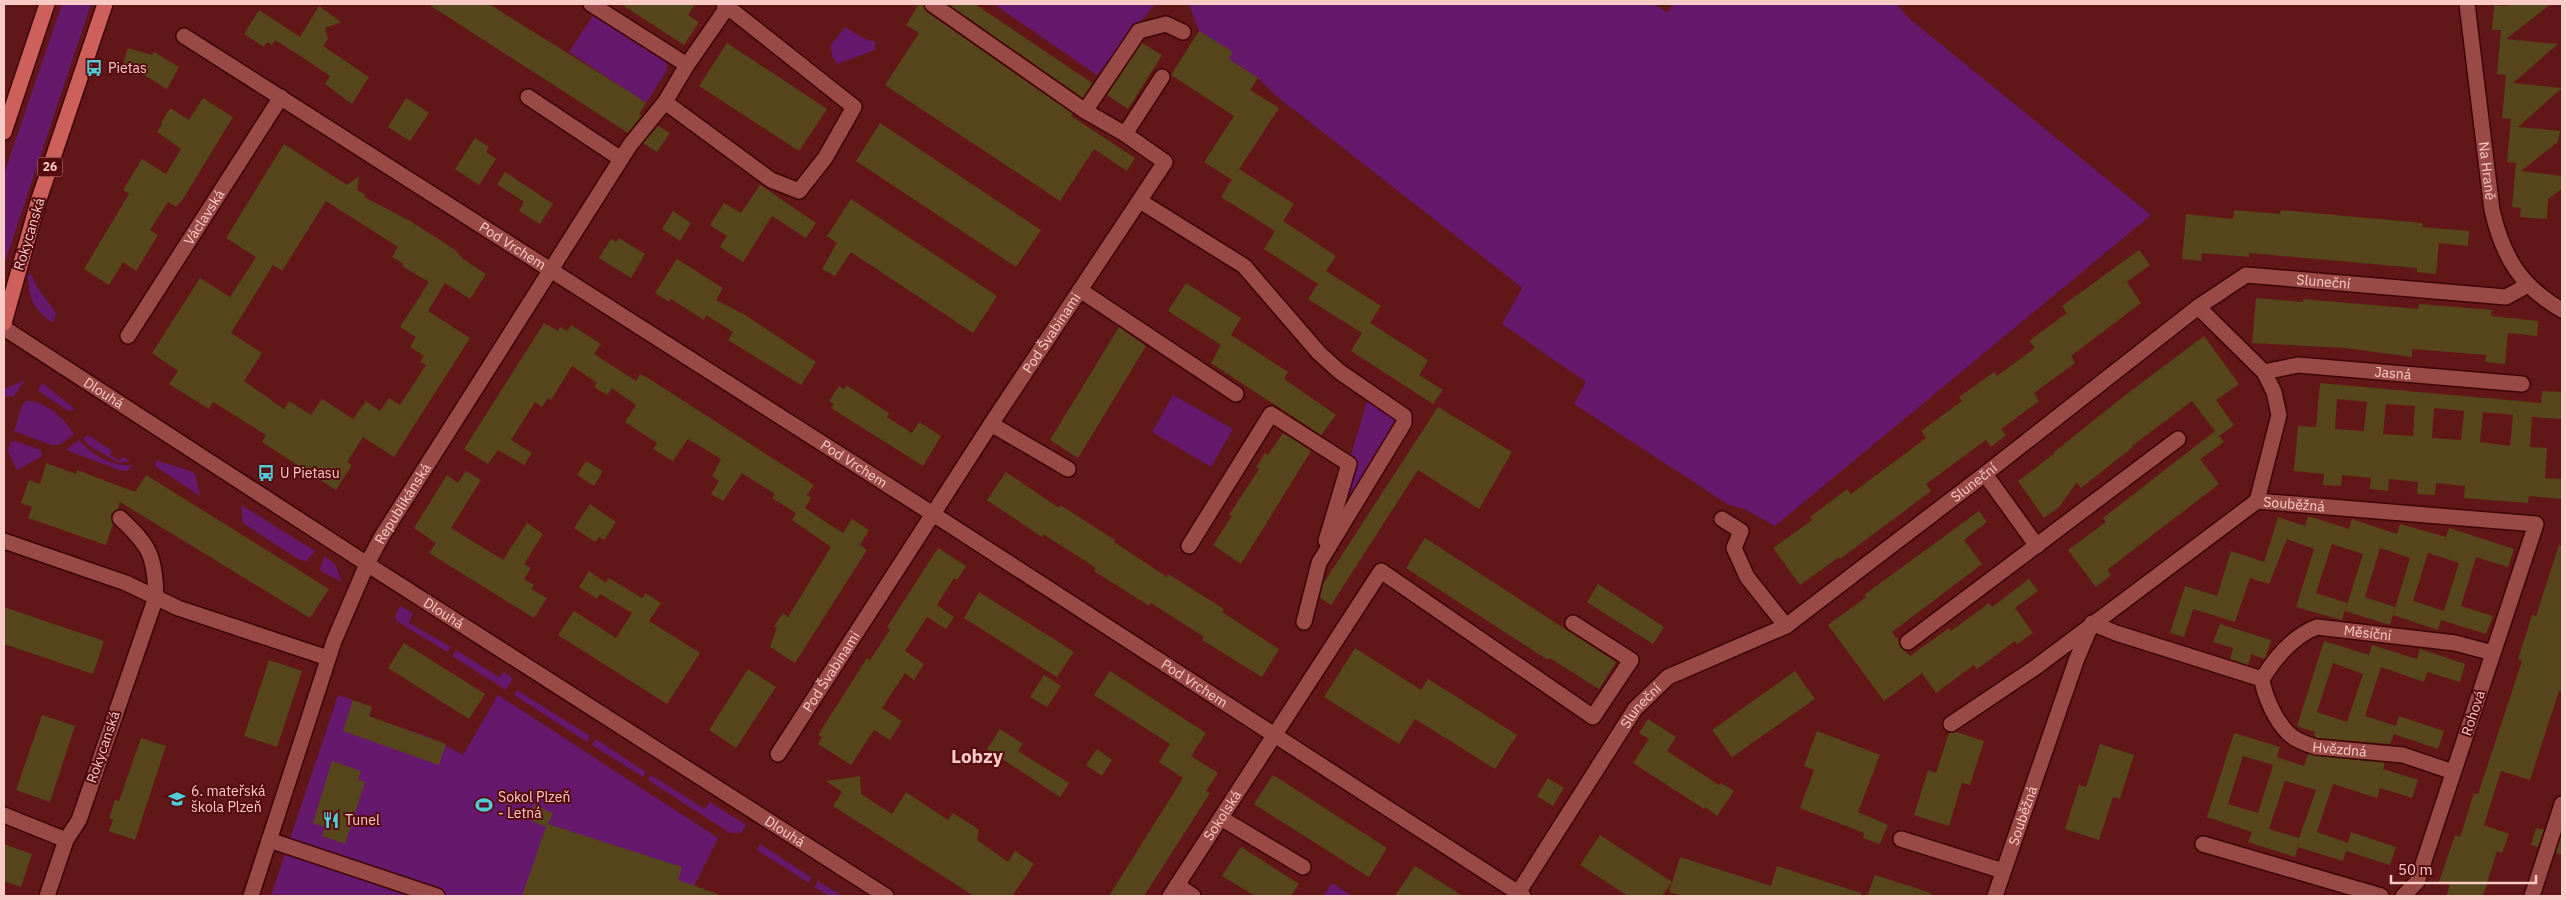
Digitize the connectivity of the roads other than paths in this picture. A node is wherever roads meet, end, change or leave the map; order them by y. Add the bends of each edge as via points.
1 (47, 4) edge
2 (105, 4) edge
3 (591, 4) edge
4 (932, 4) edge
5 (2467, 4) edge
6 (726, 5) edge
7 (1182, 32) dead end
8 (184, 36) dead end
9 (687, 65) junction
10 (1162, 76) dead end
11 (281, 97) junction
12 (528, 97) dead end
13 (665, 102) junction
14 (1085, 111) junction
15 (4, 132) edge
16 (1124, 134) junction
17 (621, 159) junction
18 (1140, 201) junction
19 (551, 270) junction
20 (2528, 285) junction
21 (1080, 290) junction
22 (2198, 307) junction
23 (2562, 310) edge
24 (4, 323) edge
25 (4, 328) edge
26 (128, 336) dead end
27 (2264, 372) junction
28 (2522, 384) dead end
29 (1236, 394) dead end
30 (991, 424) junction
31 (2178, 439) dead end
32 (1068, 469) dead end
33 (1986, 474) junction
34 (2257, 501) junction
35 (933, 514) junction
36 (120, 518) dead end
37 (1722, 519) dead end
38 (2536, 524) joint
39 (4, 541) edge
40 (1189, 546) dead end
41 (2037, 546) junction
42 (1319, 563) junction
43 (367, 564) junction
44 (156, 597) junction
45 (1304, 622) dead end
46 (1573, 623) dead end
47 (2092, 623) junction
48 (1786, 626) junction
49 (1908, 642) dead end
50 (2493, 653) junction
51 (328, 658) junction
52 (2262, 679) junction
53 (1951, 724) dead end
54 (1275, 734) junction
55 (778, 754) dead end
56 (2453, 772) junction
57 (2562, 804) edge
58 (4, 816) edge
59 (1220, 818) junction
60 (1901, 839) dead end
61 (66, 840) junction
62 (269, 840) junction
63 (2203, 844) dead end
64 (1303, 868) dead end
65 (2003, 871) junction
66 (1174, 891) edge
67 (1520, 895) edge
68 (47, 896) edge
69 (251, 896) edge
70 (438, 896) edge
71 (886, 896) edge
72 (1193, 896) edge
73 (1995, 896) edge
74 (2381, 896) edge
75 (2403, 896) edge
76 (2532, 896) edge

1 - 15 main road
2 - 24 main road, Rokycanská / 26 via 38,202
3 - 9 street
4 - 14 street
5 - 20 street, Na Hraně via 2492,210 2502,246
6 - 9 street, Republikánská
6 - 13 street via 854,107 825,158 799,191 771,180
7 - 14 street via 1166,24 1139,31
8 - 11 street, Pod Vrchem
9 - 13 street, Republikánská
10 - 16 street
11 - 19 street, Pod Vrchem
11 - 26 street, Václavská
12 - 17 street
13 - 17 street, Republikánská
14 - 16 street
16 - 18 street, Pod Švabinami via 1165,162
17 - 19 street, Republikánská
18 - 21 street, Pod Švabinami
18 - 42 street via 1244,266 1319,353 1340,372 1404,416 1404,423
19 - 35 street, Pod Vrchem
19 - 43 street, Republikánská
20 - 22 street, Sluneční via 2506,297 2246,275
20 - 23 street, Na Hraně
21 - 29 street
21 - 30 street, Pod Švabinami
22 - 27 street
22 - 33 street, Sluneční
25 - 43 street, Dlouhá
27 - 28 street, Jasná via 2298,365
27 - 34 street via 2274,392 2279,415
30 - 32 street
30 - 35 street, Pod Švabinami
31 - 41 street
33 - 41 street
33 - 48 street, Sluneční
34 - 38 street, Souběžná
34 - 47 street, Souběžná
35 - 54 street, Pod Vrchem
35 - 55 street, Pod Švabinami
36 - 44 street via 142,539 152,559
37 - 48 street via 1741,531 1734,548 1747,577
38 - 50 street, Rohová
39 - 44 street via 126,583
40 - 42 street via 1271,414 1350,464
41 - 49 street
42 - 45 street
43 - 51 street, Republikánská
43 - 71 street, Dlouhá
44 - 51 street via 178,608
44 - 61 street, Rokycanská via 79,820
46 - 54 street, Sokolská via 1631,660 1593,717 1380,571
47 - 52 street
47 - 53 street, Souběžná via 2036,667
47 - 65 street, Souběžná
48 - 67 street, Sluneční via 1668,677 1652,690 1635,709
50 - 52 street, Měsíční via 2455,643 2317,628 2292,641
50 - 56 street, Rohová
51 - 62 street, Republikánská
52 - 56 street, Hvězdná via 2286,731 2303,743 2403,755
54 - 59 street, Sokolská
54 - 67 street, Pod Vrchem
56 - 75 street, Rohová via 2417,882
57 - 76 street
58 - 61 street
59 - 64 street
59 - 66 street, Sokolská
60 - 65 street
61 - 68 street, Rokycanská
62 - 69 street, Republikánská
62 - 70 street
63 - 74 street
65 - 73 street, Souběžná
66 - 72 street

